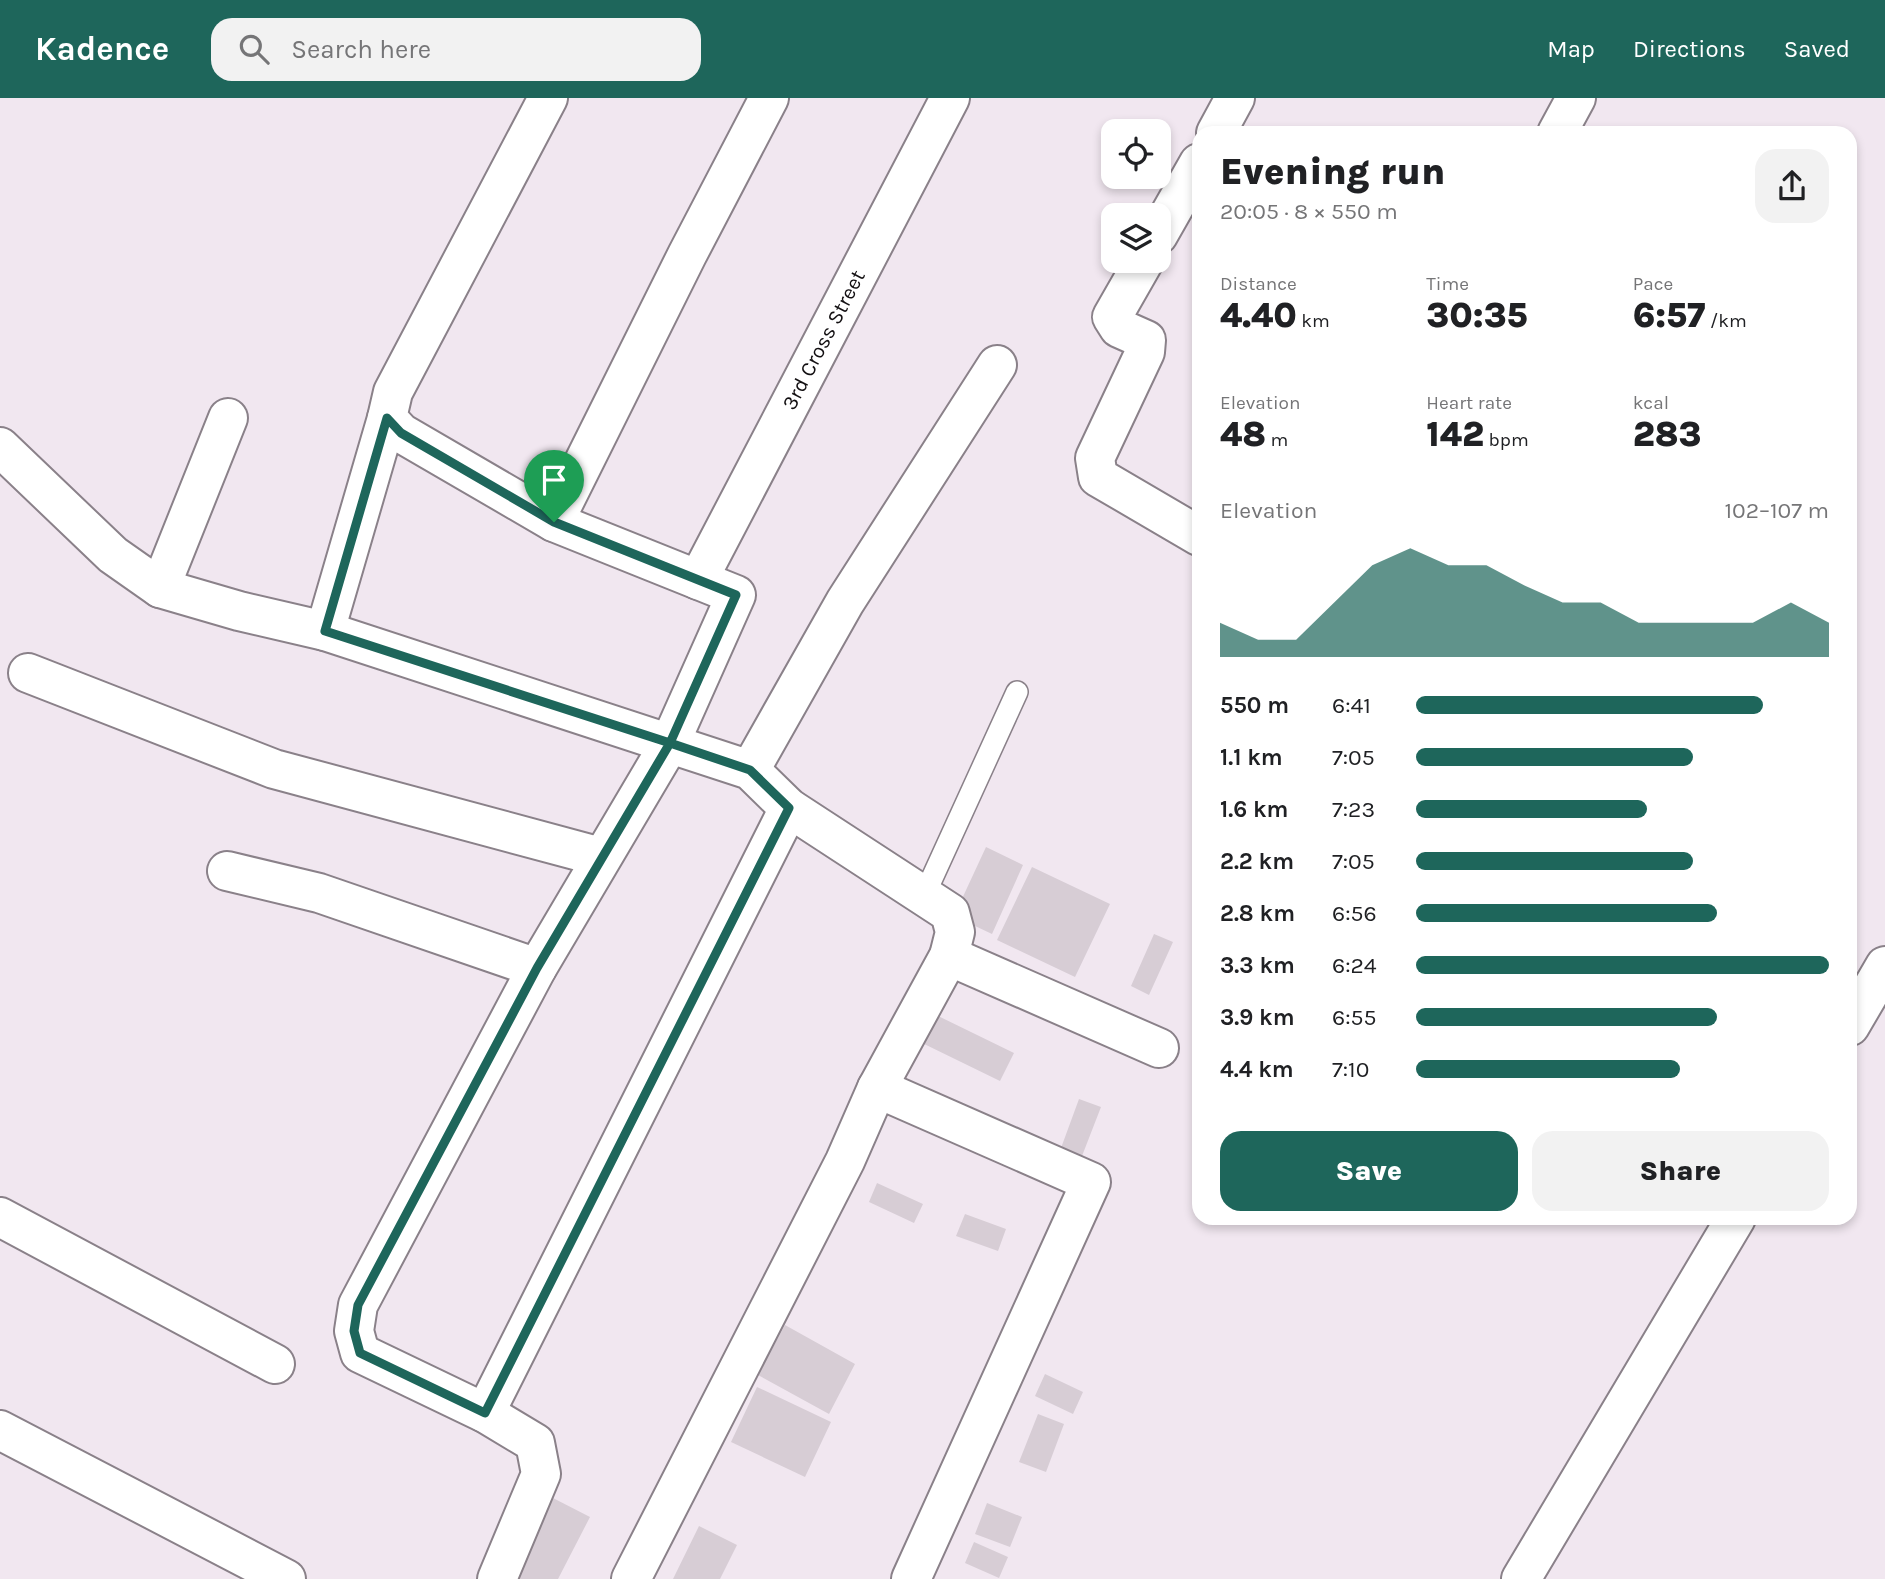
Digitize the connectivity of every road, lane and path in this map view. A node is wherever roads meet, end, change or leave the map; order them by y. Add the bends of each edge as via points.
1 (548, 98) edge
2 (769, 98) edge
3 (950, 98) edge
4 (1235, 98) edge
5 (1576, 98) edge
6 (1220, 126) edge
7 (1561, 126) edge
8 (1192, 175) edge
9 (1171, 212) edge
10 (1137, 273) edge
11 (997, 365) dead end
12 (228, 418) dead end
13 (387, 418) junction
14 (0, 447) edge
15 (554, 522) junction
16 (1192, 532) edge
17 (698, 579) junction
18 (160, 588) junction
19 (325, 631) junction
20 (27, 673) dead end
21 (1017, 692) dead end
22 (670, 743) junction
23 (750, 770) junction
24 (789, 808) junction
25 (601, 857) junction
26 (227, 872) dead end
27 (923, 898) junction
28 (949, 956) junction
29 (1885, 966) edge
30 (537, 968) junction
31 (1857, 1014) edge
32 (1159, 1048) dead end
33 (877, 1088) junction
34 (0, 1217) edge
35 (1732, 1225) edge
36 (275, 1364) dead end
37 (485, 1413) junction
38 (0, 1430) edge
39 (286, 1579) edge
40 (497, 1579) edge
41 (631, 1579) edge
42 (911, 1579) edge
43 (1521, 1579) edge

1 - 13 street via 393,392
2 - 15 street
3 - 17 street, 3rd Cross Street
4 - 6 street
5 - 7 street
8 - 9 street
10 - 16 street via 1112,317 1119,328 1146,340 1145,352 1096,458 1098,477
11 - 23 street via 845,602
12 - 18 street
13 - 15 street via 401,433
13 - 19 street
14 - 18 street via 113,555
15 - 17 street
17 - 22 street via 736,595
18 - 19 street
19 - 22 street
20 - 25 street via 274,769
21 - 27 lane
22 - 23 street
22 - 25 street
23 - 24 street
24 - 27 street
24 - 37 street
25 - 30 street
26 - 30 street via 319,893
27 - 28 street via 950,913 955,932
28 - 32 street
28 - 33 street
29 - 31 street
30 - 37 street via 358,1305 354,1331 360,1353
33 - 41 street via 845,1161
33 - 42 street via 1091,1182
34 - 36 street
35 - 43 street
37 - 40 street via 534,1443 541,1474
38 - 39 street

